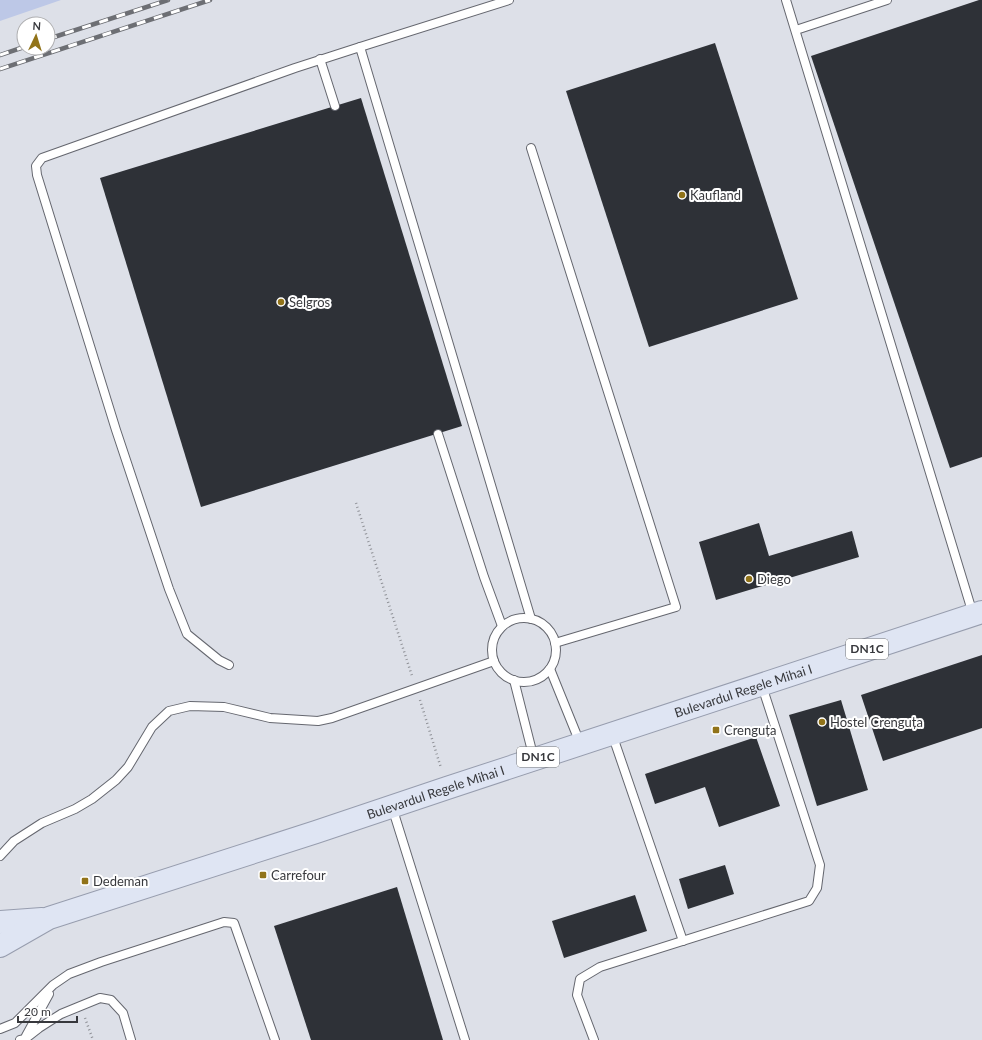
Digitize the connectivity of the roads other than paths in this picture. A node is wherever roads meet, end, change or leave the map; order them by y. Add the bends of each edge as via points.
1 (509, 0) edge
2 (786, 0) edge
3 (888, 0) edge
4 (796, 30) junction
5 (360, 46) junction
6 (320, 59) junction
7 (335, 106) dead end
8 (531, 148) dead end
9 (438, 434) dead end
10 (978, 614) edge
11 (531, 618) junction
12 (502, 626) junction
13 (555, 643) junction
14 (494, 661) junction
15 (229, 665) dead end
16 (550, 669) junction
17 (514, 680) junction
18 (762, 684) junction
19 (612, 734) junction
20 (580, 744) junction
21 (534, 759) junction
22 (392, 807) junction
23 (0, 856) edge
24 (49, 918) junction
25 (0, 922) edge
26 (683, 941) junction
27 (0, 946) edge
28 (53, 985) junction
29 (0, 1030) edge
30 (22, 1039) edge
31 (131, 1040) edge
32 (275, 1040) edge
33 (465, 1040) edge
34 (594, 1040) edge

1 - 5 lane
2 - 4 lane
3 - 4 lane
4 - 10 lane
5 - 6 lane
5 - 11 lane
6 - 7 lane
6 - 15 lane via 42,158 36,166 116,430 169,589 187,634
8 - 13 lane via 676,607
9 - 12 lane
10 - 18 main road, Bulevardul Regele Mihai I / DN1C
11 - 12 lane via 516,619
11 - 13 lane via 545,625
12 - 14 lane via 493,643
13 - 16 lane via 556,654
14 - 17 lane via 502,673
14 - 23 lane via 332,718 270,718 224,707 190,706 169,711 152,727 128,767 116,780 92,799 42,823 14,841
16 - 17 lane via 540,678 528,682
16 - 20 lane
17 - 21 lane
18 - 19 main road, Bulevardul Regele Mihai I / DN1C
18 - 26 lane via 820,865 817,888 809,901
19 - 20 main road, Bulevardul Regele Mihai I / DN1C
19 - 26 lane
20 - 21 main road, Bulevardul Regele Mihai I / DN1C
21 - 22 main road, Bulevardul Regele Mihai I / DN1C
22 - 24 main road, Bulevardul Regele Mihai I / DN1C
22 - 33 lane
24 - 25 main road, Bulevardul Regele Mihai I / DN1C
24 - 27 main road, Bulevardul Regele Mihai I / DN1C
26 - 34 lane via 600,967 580,979 577,995
28 - 29 lane via 15,1023
28 - 30 lane
28 - 32 lane via 69,974 101,962 224,922 234,923
30 - 31 lane via 61,1014 100,998 111,1000 123,1013

